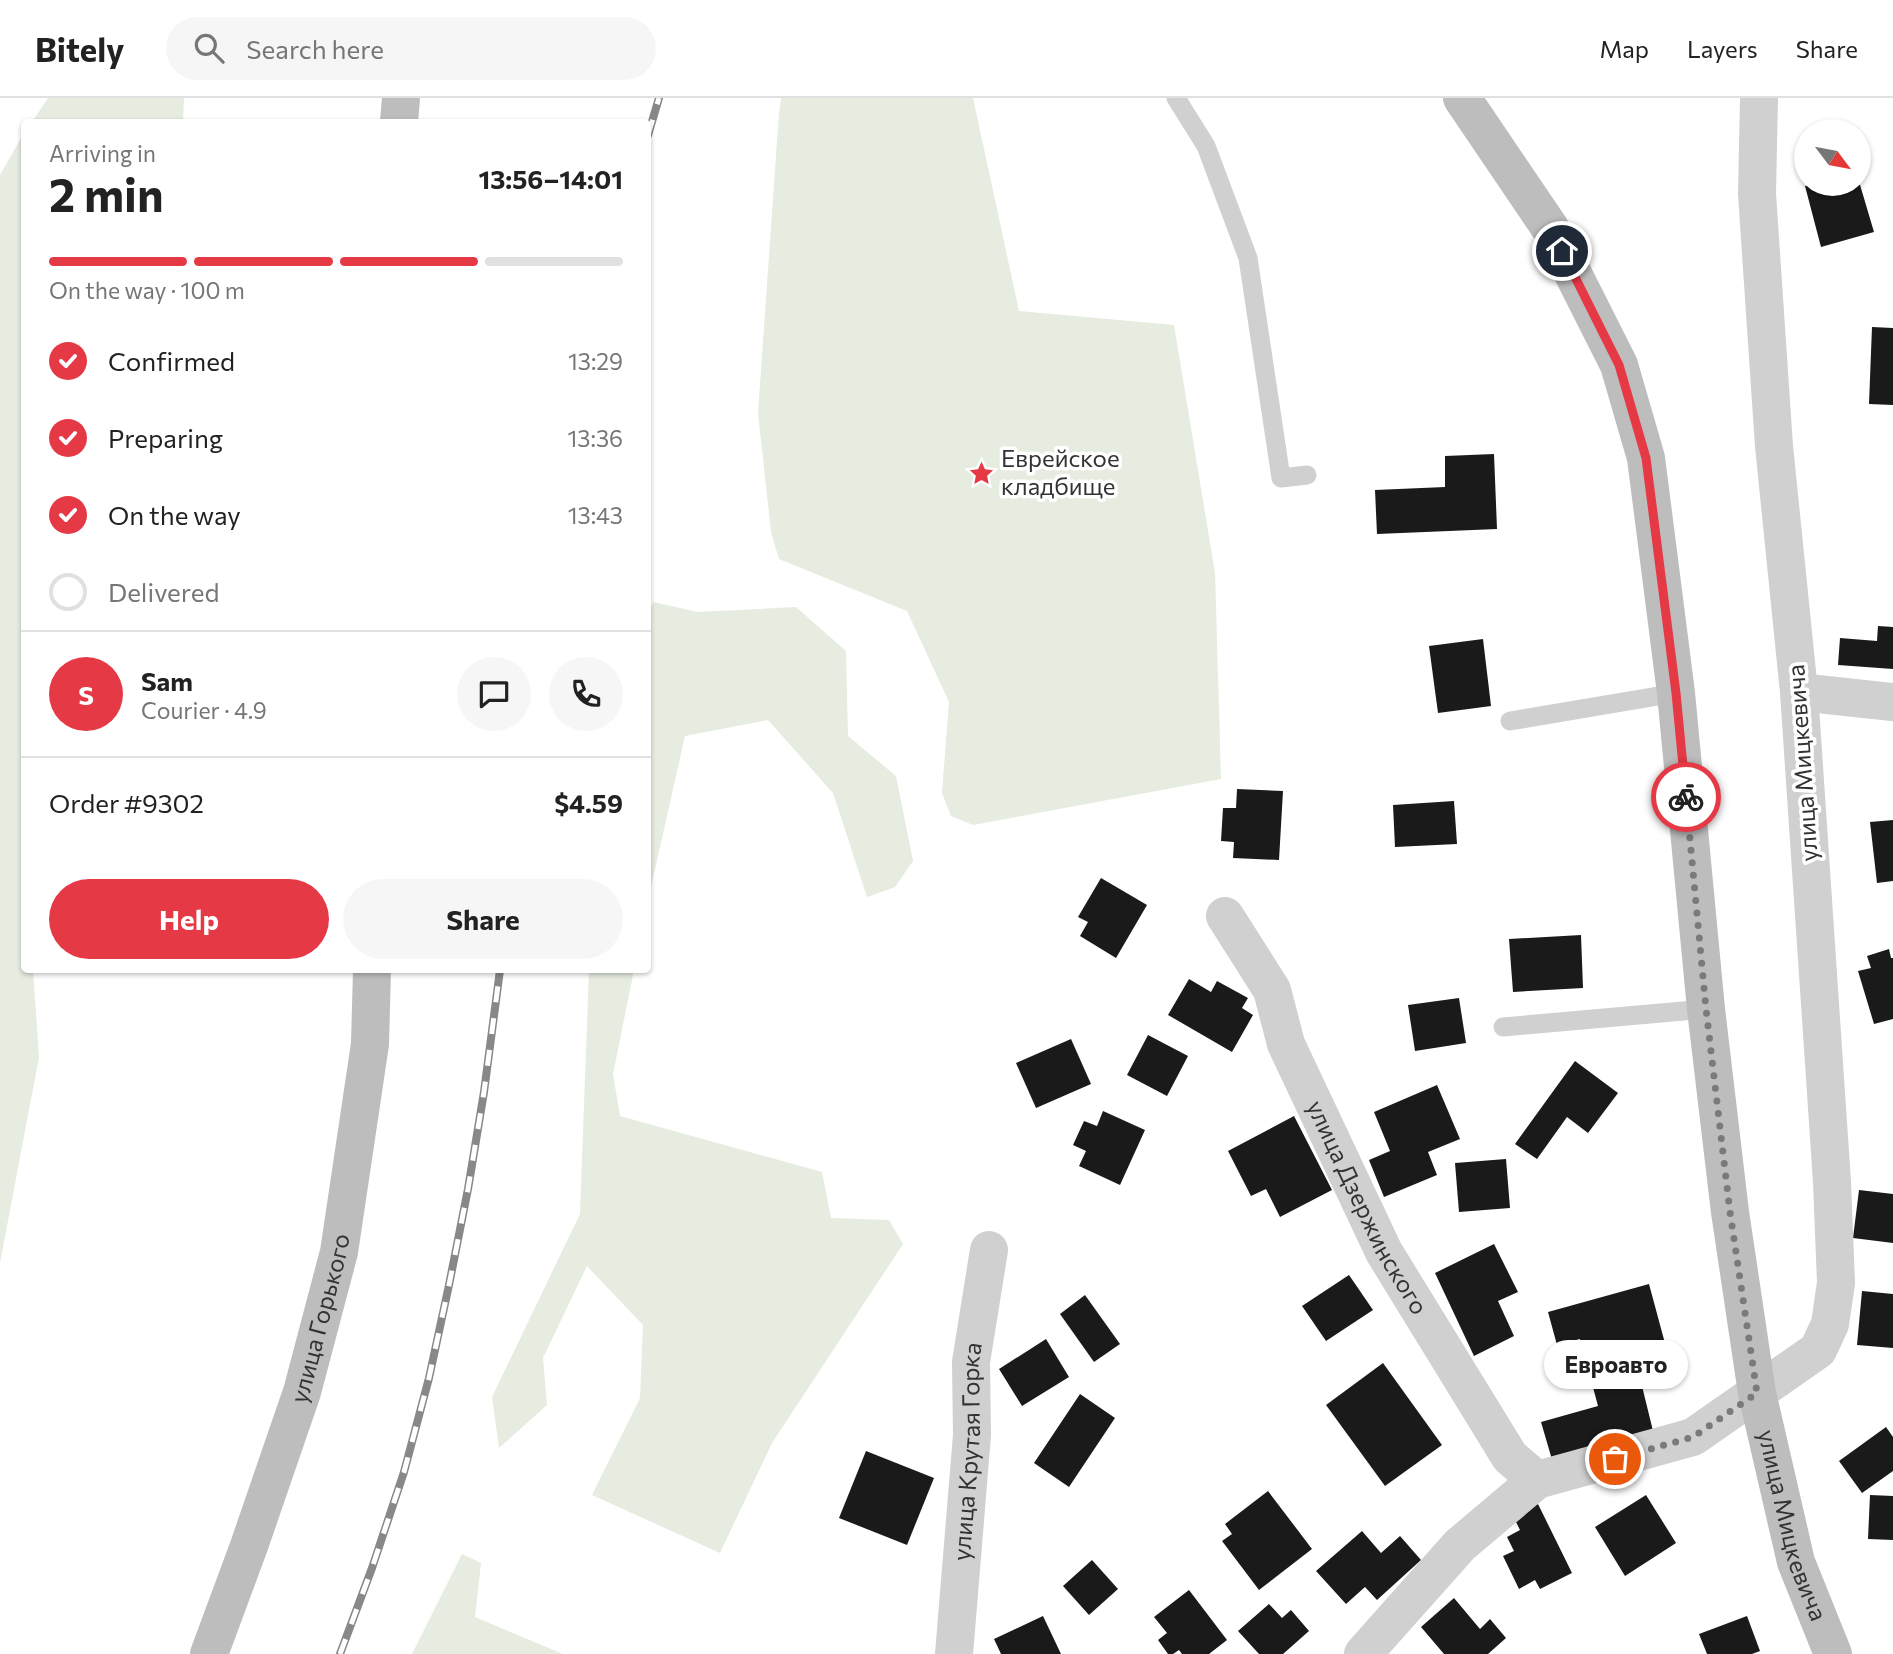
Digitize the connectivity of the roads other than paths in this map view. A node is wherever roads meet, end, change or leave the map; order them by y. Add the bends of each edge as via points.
1 (401, 98) edge
2 (1176, 98) edge
3 (1462, 98) edge
4 (1759, 98) edge
5 (399, 119) edge
6 (1307, 475) dead end
7 (1799, 692) junction
8 (1676, 693) junction
9 (1893, 702) edge
10 (1510, 721) dead end
11 (1225, 916) dead end
12 (372, 973) edge
13 (1706, 1009) junction
14 (1503, 1027) dead end
15 (989, 1250) dead end
16 (1757, 1393) junction
17 (1537, 1480) junction
18 (209, 1654) edge
19 (954, 1654) edge
20 (1363, 1654) edge
21 (1833, 1654) edge

1 - 5 main road
2 - 6 lane via 1206,146 1248,258 1281,478
3 - 8 main road, улица Мицкевича via 1550,228 1619,365 1646,458
4 - 7 street, улица Мицкевича via 1757,194 1774,446
7 - 9 street
7 - 16 street, улица Мицкевича via 1836,1283 1830,1324 1818,1350
8 - 10 lane
8 - 13 main road, улица Мицкевича
11 - 17 street, улица Дзержинского via 1272,990 1286,1044 1384,1252 1510,1457
12 - 18 main road, улица Горького via 370,1044 339,1252 303,1392
13 - 14 lane
13 - 16 main road, улица Мицкевича
15 - 19 street, улица Крутая Горка via 971,1362 972,1435
16 - 17 street via 1693,1437
16 - 21 main road, улица Мицкевича via 1796,1562
17 - 20 street via 1461,1545

